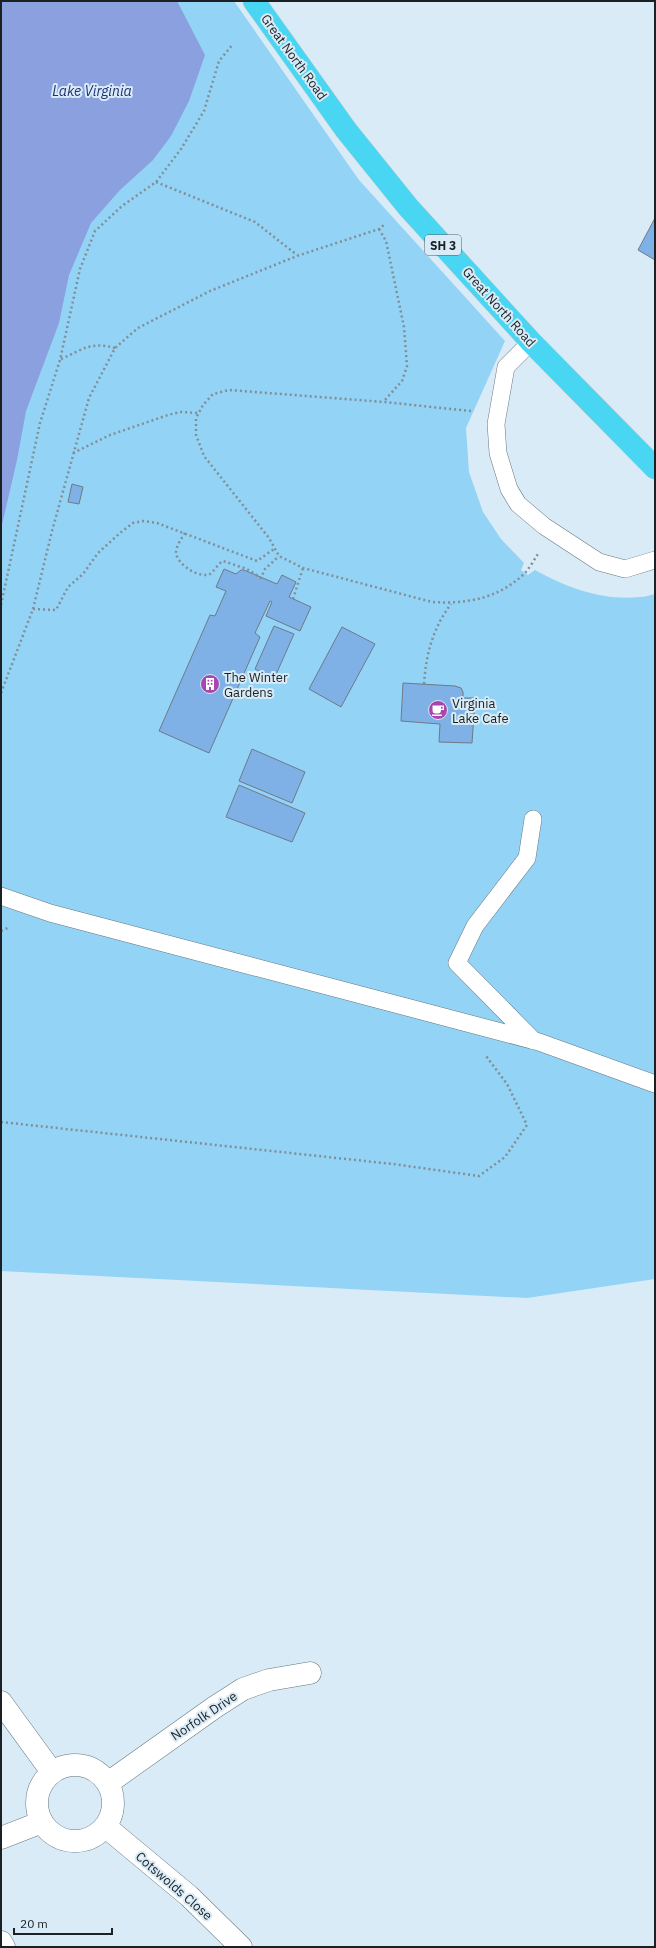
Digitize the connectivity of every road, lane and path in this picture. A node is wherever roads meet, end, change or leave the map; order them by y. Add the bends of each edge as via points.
1 (254, 1) edge
2 (234, 44) dead end
3 (156, 182) junction
4 (408, 207) junction
5 (379, 229) junction
6 (297, 256) junction
7 (531, 342) junction
8 (115, 348) junction
9 (60, 360) junction
10 (501, 399) junction
11 (384, 402) junction
12 (198, 413) junction
13 (73, 453) junction
14 (655, 468) edge
15 (185, 534) junction
16 (274, 549) junction
17 (279, 556) junction
18 (655, 560) edge
19 (529, 566) dead end
20 (303, 568) junction
21 (293, 599) dead end
22 (451, 603) junction
23 (1, 605) edge
24 (33, 609) junction
25 (424, 684) dead end
26 (1, 692) edge
27 (533, 819) dead end
28 (1, 896) edge
29 (534, 1041) junction
30 (482, 1051) dead end
31 (655, 1084) edge
32 (1, 1122) edge
33 (310, 1672) dead end
34 (1, 1702) edge
35 (52, 1772) junction
36 (108, 1783) junction
37 (42, 1822) junction
38 (106, 1826) junction
39 (1, 1838) edge
40 (1, 1942) edge
41 (4, 1947) edge
42 (241, 1947) edge

1 - 4 highway, Great North Road / SH 3 via 346,130
2 - 3 path via 219,61 204,111 181,149
3 - 6 path via 255,222
3 - 9 path via 122,206 95,231 80,269
4 - 5 path
4 - 7 highway, Great North Road / SH 3
5 - 6 path
5 - 11 path via 386,240 404,327 407,366 402,381
6 - 8 path via 210,291 156,318 138,328
7 - 10 lane via 506,367
7 - 14 highway, Great North Road / SH 3
8 - 9 path via 102,344 90,346
8 - 13 path via 89,398
9 - 23 path via 40,423
10 - 11 path via 486,412
10 - 18 lane via 496,424 498,453 509,489 518,504 544,526 599,562 625,568
11 - 12 path via 229,390 213,394
12 - 13 path via 180,412 168,415 110,435
12 - 16 path via 196,435 204,456 269,538
13 - 24 path
15 - 16 path via 257,561
15 - 17 path via 176,554 183,566 202,574 210,574 223,561 247,569 261,578 265,569
15 - 24 path via 157,523 133,523 98,553 68,587 56,610
16 - 17 path
17 - 20 path
19 - 22 path via 525,573 480,600
20 - 21 path
20 - 22 path via 432,602
22 - 25 path via 435,629
24 - 26 path
27 - 29 lane via 526,858 475,926 457,963
28 - 29 lane via 66,917
29 - 31 lane
30 - 32 path via 507,1084 527,1125 505,1157 479,1176 385,1163
33 - 36 street, Norfolk Drive via 269,1680 243,1689
34 - 35 street
35 - 36 street via 67,1766 82,1765 97,1771
35 - 37 street via 44,1780 38,1795 38,1812
36 - 38 street via 114,1801 111,1819
37 - 38 street via 57,1836 78,1841 98,1834
37 - 39 street
38 - 42 street, Cotswolds Close via 189,1896
40 - 41 street

